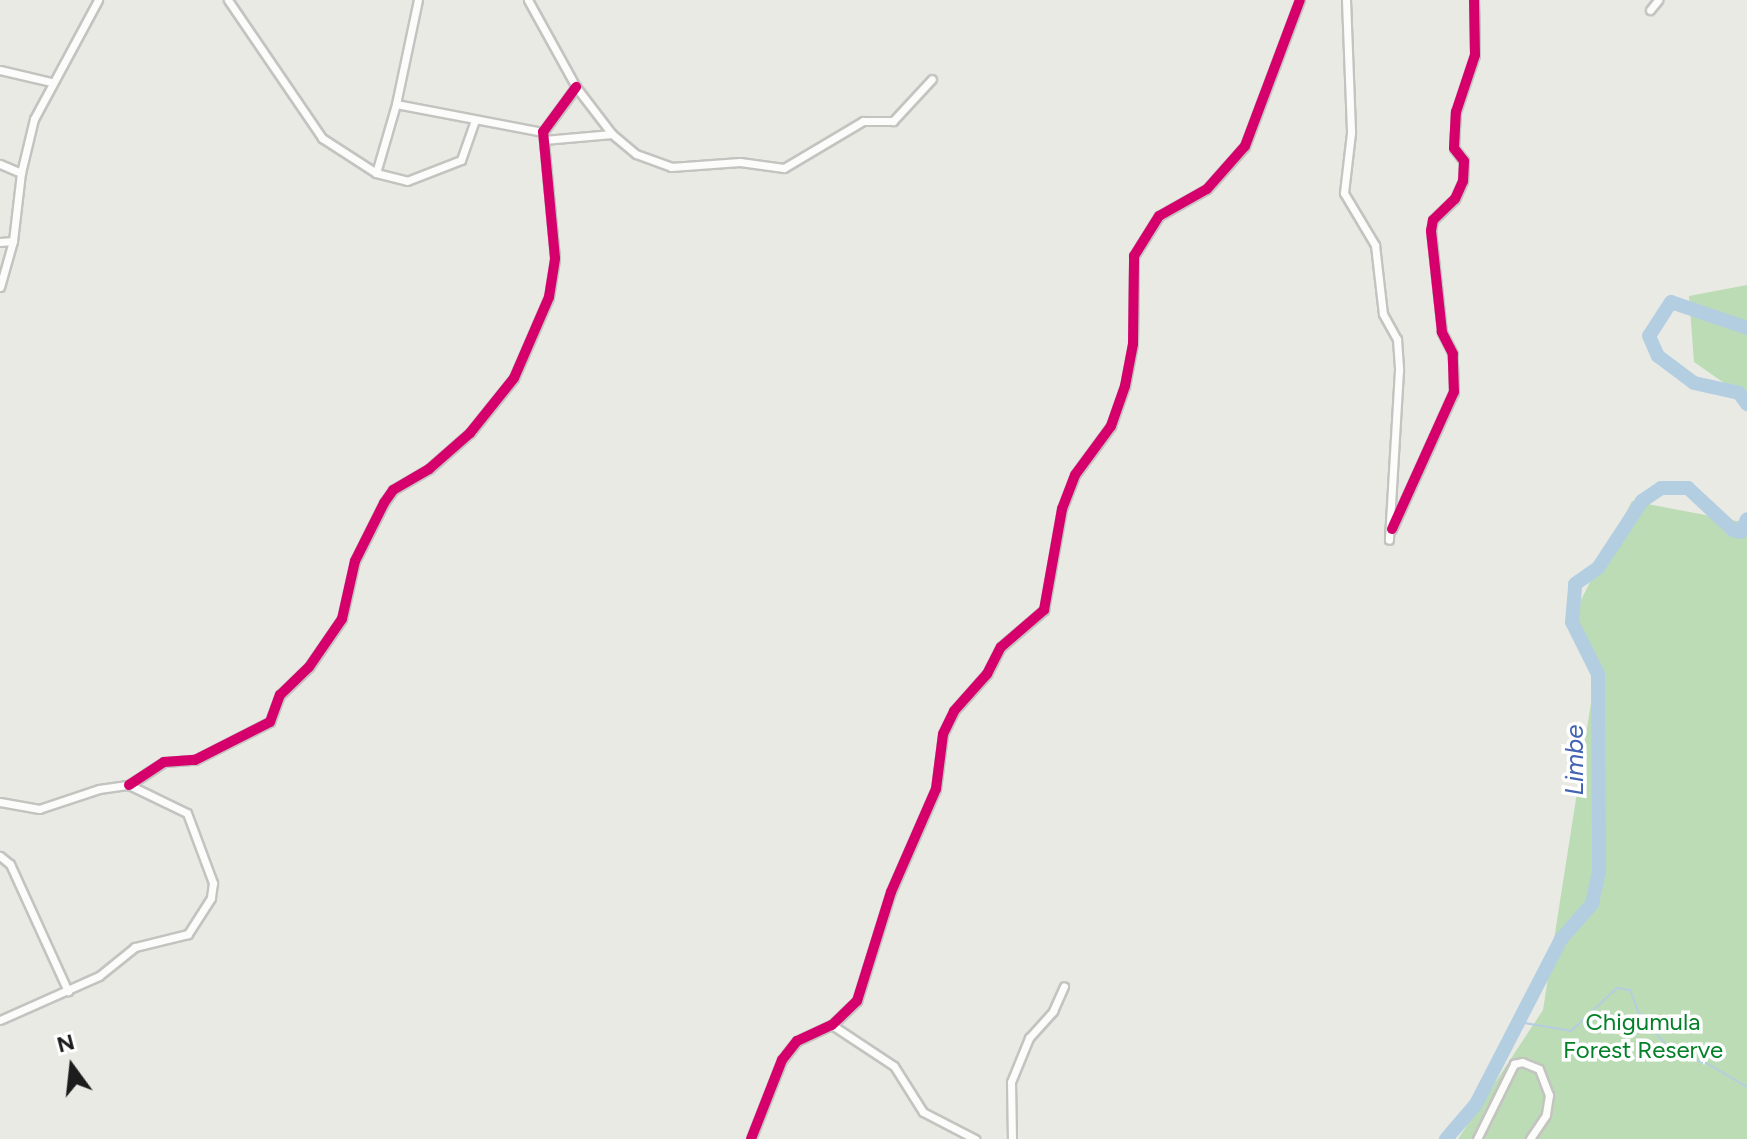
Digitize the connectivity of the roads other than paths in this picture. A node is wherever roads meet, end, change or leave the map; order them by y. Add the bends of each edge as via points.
1 (98, 0) edge
2 (228, 0) edge
3 (418, 0) edge
4 (528, 0) edge
5 (1300, 0) edge
6 (1346, 0) edge
7 (1474, 0) edge
8 (1658, 0) edge
9 (1650, 10) dead end
10 (0, 70) edge
11 (932, 79) dead end
12 (51, 82) junction
13 (576, 87) junction
14 (396, 104) junction
15 (475, 120) junction
16 (612, 134) junction
17 (544, 136) junction
18 (0, 164) edge
19 (21, 173) junction
20 (376, 173) junction
21 (13, 241) junction
22 (0, 242) edge
23 (0, 287) edge
24 (1392, 529) junction
25 (1389, 540) dead end
26 (129, 785) junction
27 (0, 802) edge
28 (0, 856) edge
29 (1064, 986) dead end
30 (68, 991) junction
31 (0, 1020) edge
32 (832, 1025) junction
33 (751, 1139) edge
34 (975, 1139) edge
35 (1012, 1139) edge
36 (1477, 1139) edge
37 (1530, 1139) edge

1 - 12 street
2 - 20 street via 322,138
3 - 14 street
4 - 13 street
5 - 32 street via 1245,146 1207,189 1159,216 1134,256 1133,344 1125,386 1111,426 1075,475 1062,509 1044,610 1001,647 987,674 954,711 943,734 936,789 891,892 871,966 851,1010
6 - 24 street via 1351,133 1344,193 1375,245 1383,314 1397,339
7 - 24 street via 1475,55 1456,112 1454,148 1464,161 1463,181 1455,199 1432,221 1431,231 1442,332 1453,354 1454,392
8 - 9 street
10 - 12 street
11 - 16 street via 893,121 863,121 780,169 740,162 671,167 636,154
12 - 19 street via 34,119
13 - 16 street
13 - 17 street
14 - 15 street
14 - 20 street
15 - 17 street
15 - 20 street via 461,160 407,181
16 - 17 street
17 - 26 street via 555,258 549,297 514,378 470,433 384,503 355,561 342,619 309,667 280,695 270,722 195,760 164,762
18 - 19 street
19 - 21 street
21 - 22 street
21 - 23 street
24 - 25 street
26 - 27 street via 39,809
26 - 30 street via 187,813 213,883 211,898 188,934 135,947 99,976
28 - 30 street via 10,864 49,940
29 - 35 street via 1053,1011 1029,1038 1011,1082
30 - 31 street
32 - 33 street via 797,1041 782,1060
32 - 34 street via 894,1066 923,1112
36 - 37 street via 1514,1064 1522,1062 1539,1069 1549,1095 1546,1115

